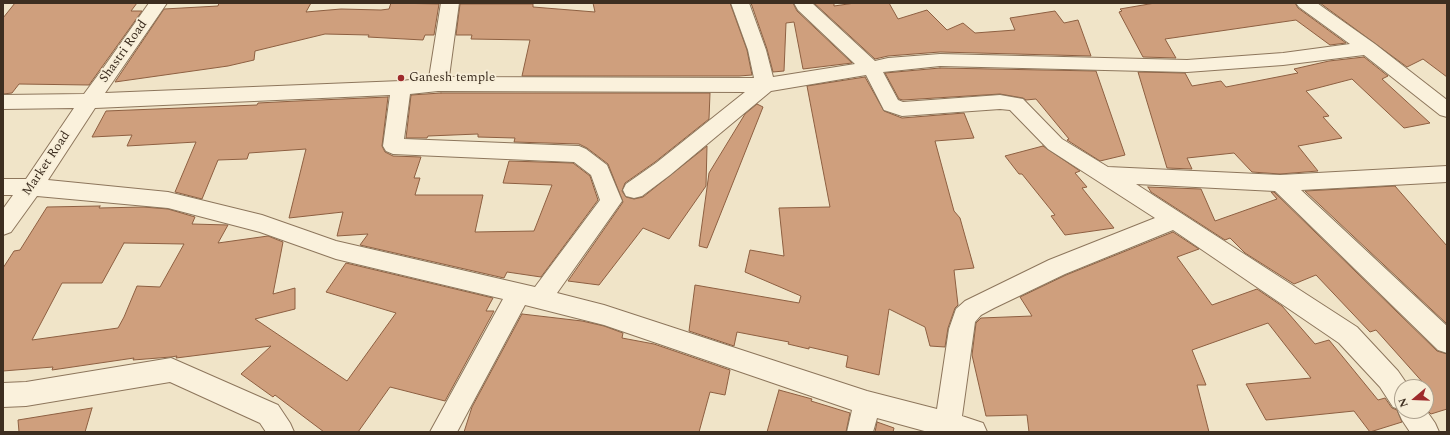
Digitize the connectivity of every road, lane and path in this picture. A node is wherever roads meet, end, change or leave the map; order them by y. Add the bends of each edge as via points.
1 (158, 3) edge
2 (450, 3) edge
3 (740, 3) edge
4 (803, 3) edge
5 (1305, 3) edge
6 (1368, 48) junction
7 (872, 68) junction
8 (438, 84) junction
9 (765, 85) junction
10 (401, 88) junction
11 (89, 101) junction
12 (3, 102) edge
13 (1447, 110) edge
14 (1447, 174) edge
15 (1106, 175) junction
16 (1280, 184) junction
17 (3, 187) edge
18 (32, 187) junction
19 (634, 190) dead end
20 (1175, 220) junction
21 (3, 226) edge
22 (530, 295) junction
23 (1447, 342) edge
24 (1394, 386) edge
25 (3, 395) edge
26 (868, 403) junction
27 (1417, 419) edge
28 (948, 424) junction
29 (281, 432) edge
30 (443, 432) edge
31 (860, 432) edge
32 (974, 432) edge
33 (1426, 432) edge

1 - 11 street, Shastri Road
2 - 8 street
3 - 9 street via 757,50
4 - 7 street
5 - 6 street
6 - 7 street via 1283,59 1187,66 940,60 888,64
6 - 13 street
7 - 9 street
7 - 15 street via 892,105 902,109 1000,102 1016,104 1055,144
8 - 9 street
8 - 10 street
9 - 19 street via 675,160
10 - 11 street
10 - 22 street via 394,146 579,154 600,171 611,201
11 - 12 street
11 - 18 street, Market Road
14 - 16 street
15 - 16 street
15 - 20 street
16 - 23 street
17 - 18 street
18 - 21 street, Market Road
18 - 22 street via 168,200 262,224 336,250
20 - 24 street via 1348,335
20 - 28 street via 1057,267 973,308 965,316 961,329
22 - 26 street via 604,315
22 - 30 street
25 - 29 street via 26,394 172,370 269,414
26 - 28 street
26 - 31 street
27 - 33 street
28 - 32 street

